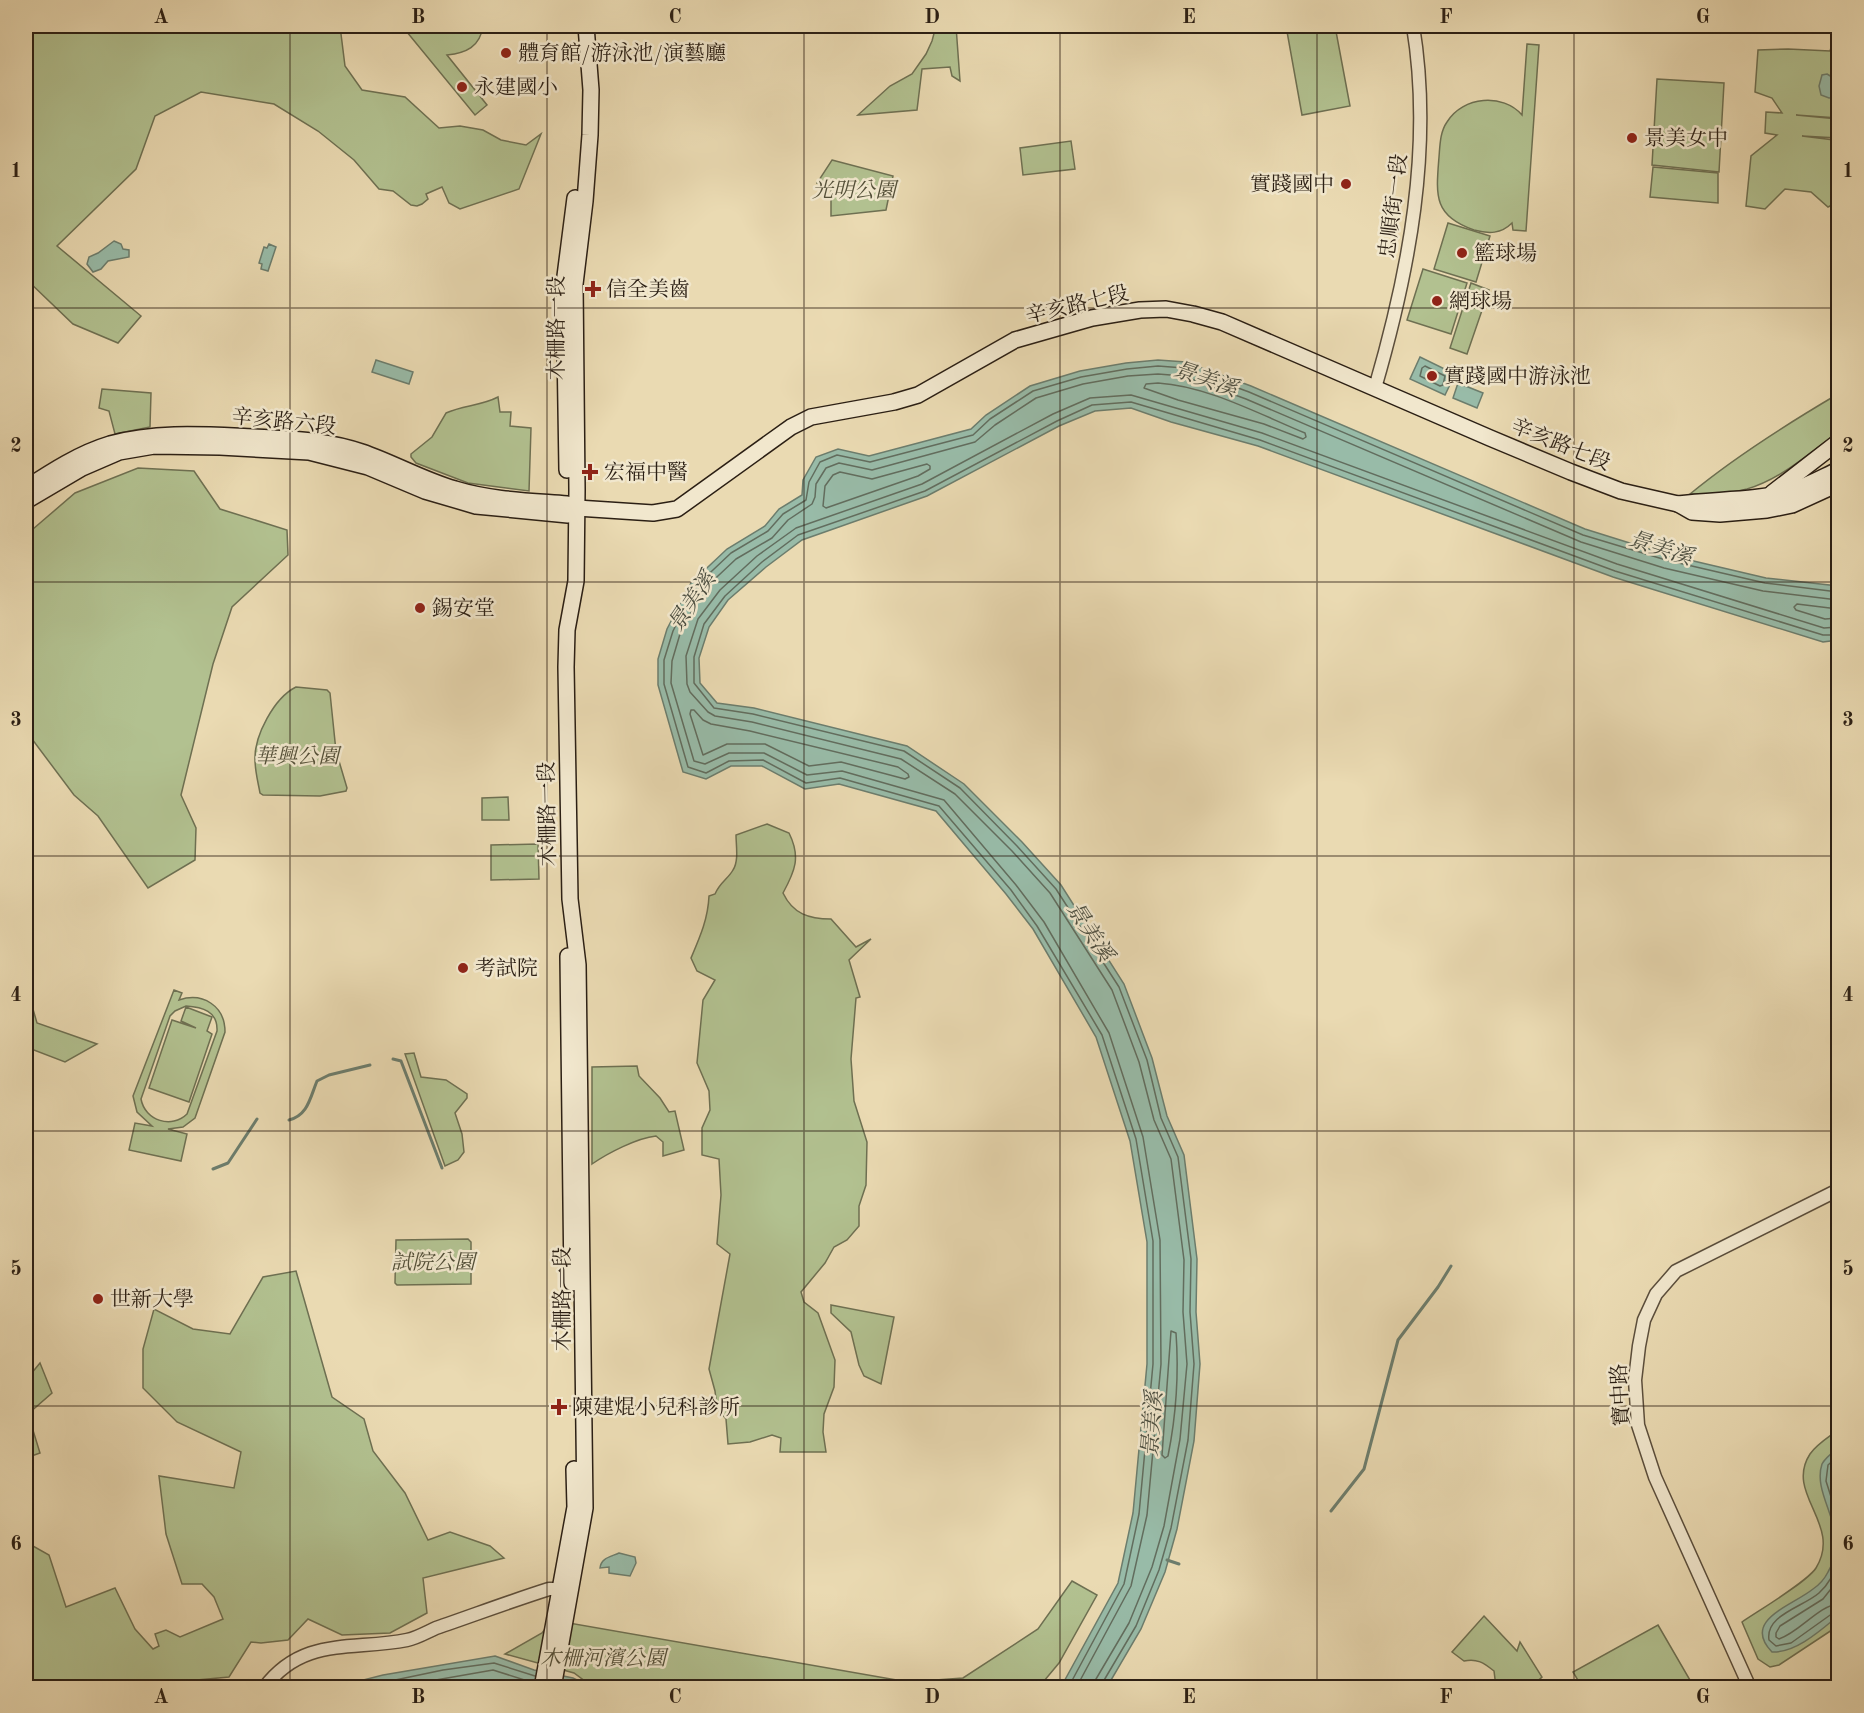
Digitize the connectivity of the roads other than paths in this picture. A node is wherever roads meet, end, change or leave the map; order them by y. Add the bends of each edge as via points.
1 (575, 26) edge
2 (586, 26) edge
3 (1413, 26) edge
4 (1375, 388) junction
5 (1839, 442) edge
6 (1839, 470) edge
7 (1839, 484) edge
8 (26, 488) edge
9 (1770, 495) junction
10 (26, 501) edge
11 (1678, 504) junction
12 (571, 509) junction
13 (1839, 1190) edge
14 (565, 1589) junction
15 (562, 1607) junction
16 (264, 1688) edge
17 (542, 1688) edge
18 (553, 1688) edge
19 (1750, 1688) edge

1 - 12 main road, 木柵路一段 via 581,134 564,284
2 - 12 main road, 木柵路一段 via 591,101 575,284
3 - 4 street, 忠順街一段 via 1421,117 1415,205 1402,284
4 - 11 main road, 辛亥路七段 via 1581,476 1621,491
4 - 12 main road, 辛亥路七段 via 1222,322 1193,314 1166,309 1105,315 1015,340 918,396 811,417 677,508 652,513
5 - 9 main road
6 - 9 main road
7 - 11 main road via 1792,505 1767,510 1720,514 1692,512
8 - 12 main road, 辛亥路六段 via 80,456 108,445 155,435 197,435 332,445 361,452 465,492
9 - 11 main road
10 - 12 main road, 辛亥路六段 via 81,468 119,452 154,446 309,452 368,467 425,491 476,506
12 - 14 main road, 木柵路一段 via 563,658 563,809 575,1507
13 - 19 street, 寶中路 via 1676,1271 1656,1294 1644,1320 1639,1346 1635,1380 1638,1425 1655,1477
14 - 15 main road, 木柵路一段
14 - 16 street via 536,1593 407,1640 307,1654 279,1670
15 - 17 main road
15 - 18 main road

